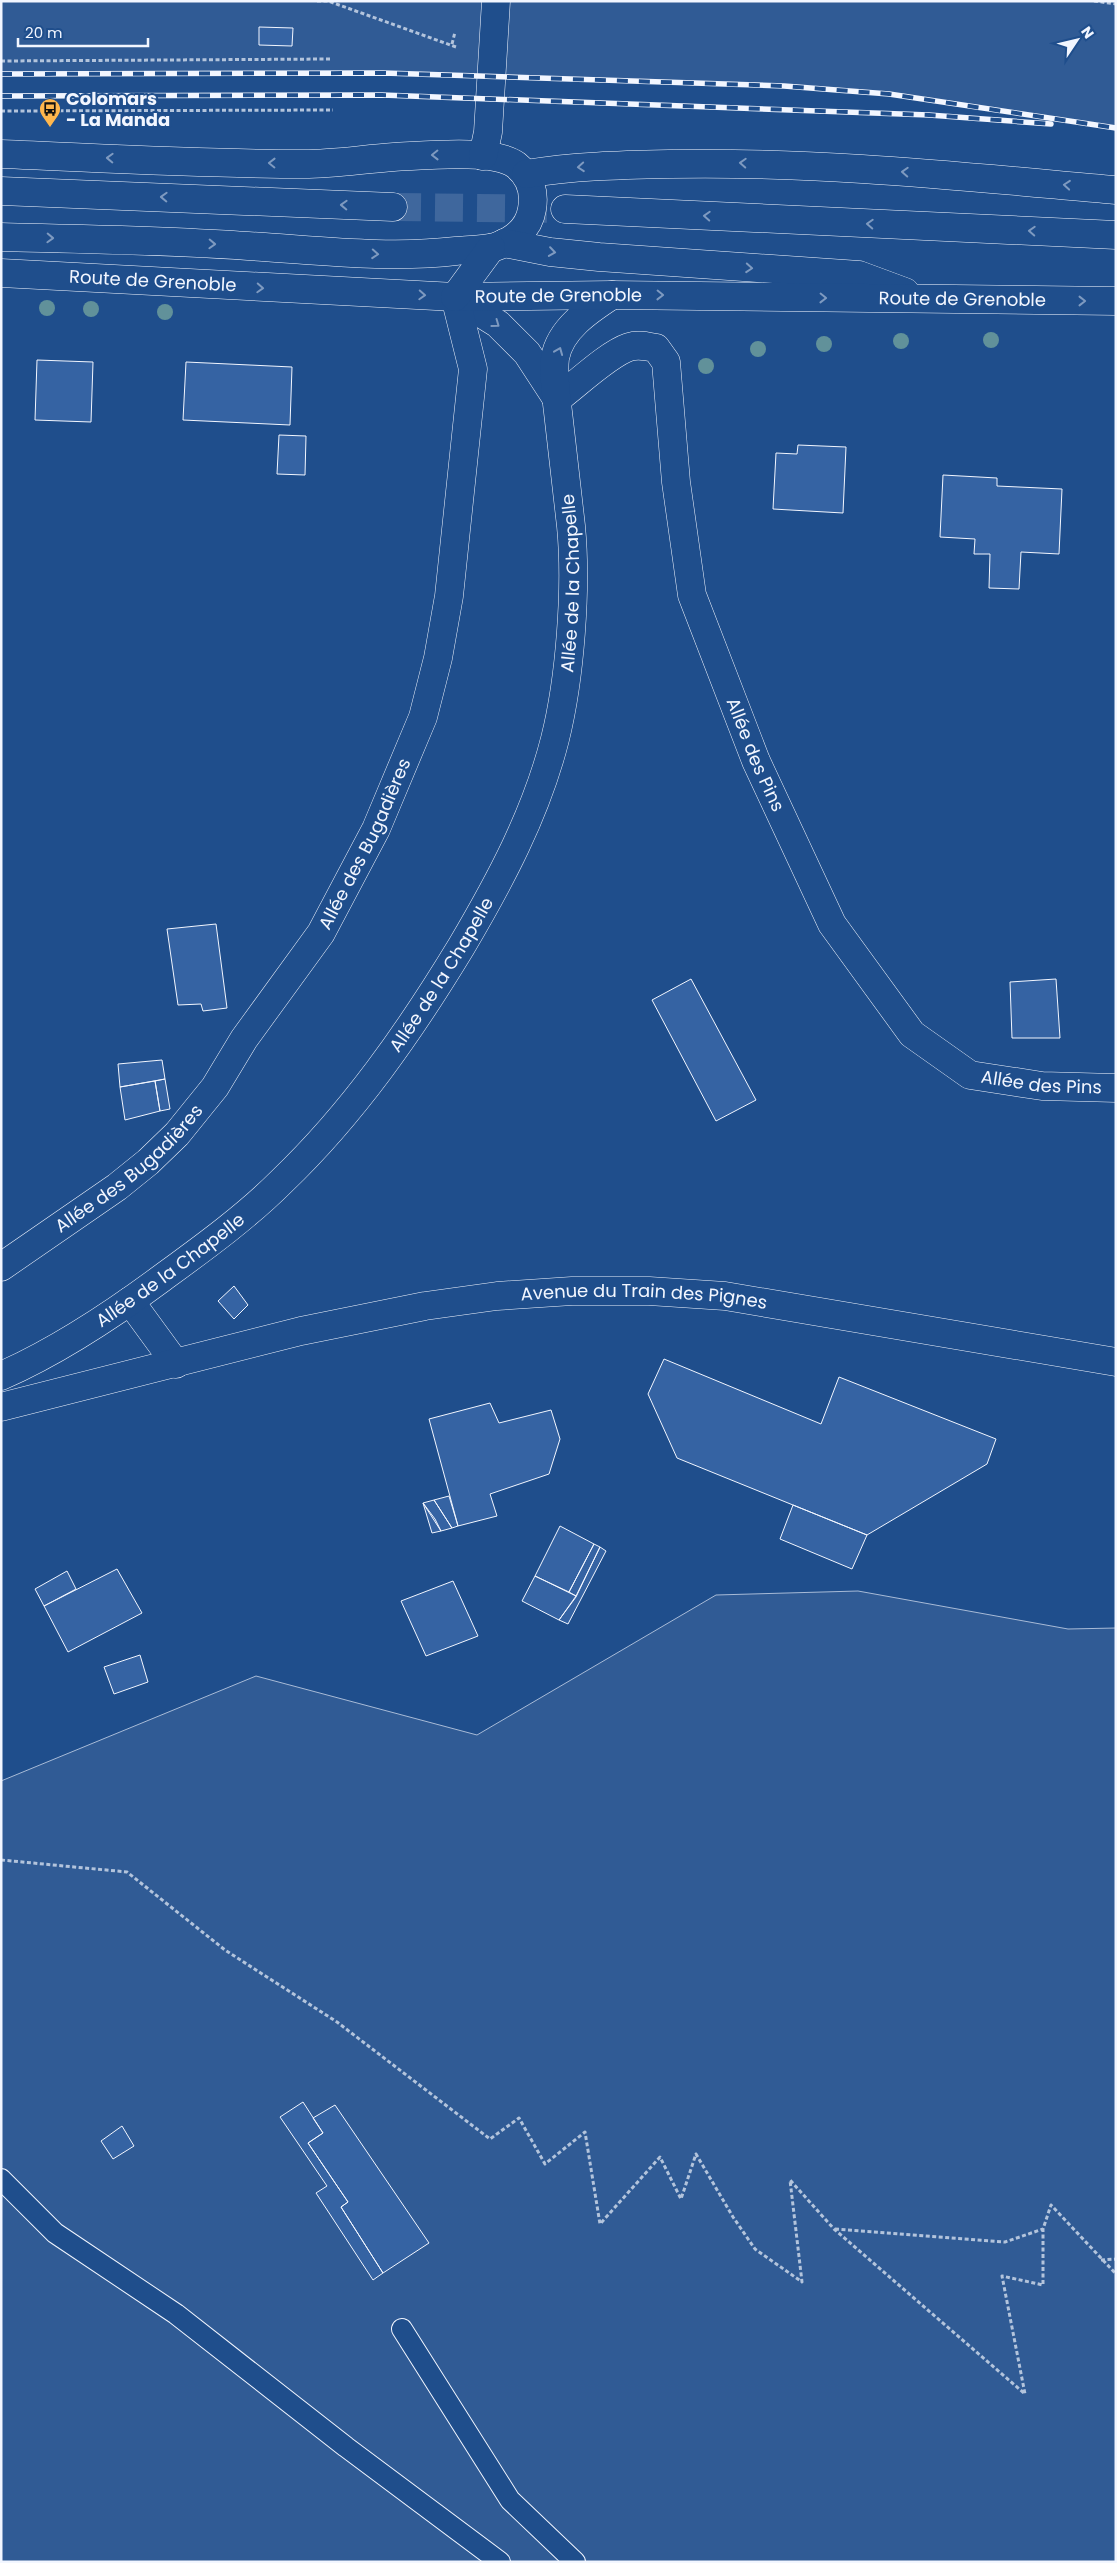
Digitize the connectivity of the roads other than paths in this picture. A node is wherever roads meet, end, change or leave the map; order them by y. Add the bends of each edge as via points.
1 (495, 10) edge
2 (1, 154) edge
3 (483, 156) junction
4 (526, 174) junction
5 (1116, 190) edge
6 (1, 191) edge
7 (393, 207) tunnel mouth
8 (565, 209) tunnel mouth
9 (1116, 235) edge
10 (1, 236) edge
11 (498, 245) junction
12 (1, 273) edge
13 (612, 295) junction
14 (455, 297) junction
15 (928, 300) junction
16 (1116, 301) edge
17 (557, 399) junction
18 (1116, 1088) edge
19 (1, 1267) edge
20 (130, 1302) junction
21 (1116, 1362) edge
22 (176, 1364) junction
23 (1, 1376) edge
24 (1, 1407) edge
25 (1, 2180) edge
26 (402, 2329) dead end
27 (500, 2562) edge
28 (575, 2562) edge

1 - 3 street via 488,132
3 -> 2 street via 426,156 308,164
3 - 4 street via 500,157
5 -> 4 street via 923,173 732,163 594,166
4 - 11 street via 533,194 531,215 525,228
7 -> 6 street
9 -> 8 street
10 -> 11 street via 224,244 400,256
11 - 14 street
11 -> 15 street via 599,257 859,275
12 -> 14 street, Route de Grenoble
13 - 14 street, Route de Grenoble
13 -> 15 street, Route de Grenoble
17 -> 13 street, Allée de la Chapelle via 555,357 568,331 589,310
14 -> 17 street, Allée de la Chapelle via 498,324 521,347
14 - 19 street, Allée des Bugadières via 474,369 449,596 423,718 376,829 321,933 244,1039 215,1087 177,1134 117,1187
15 -> 16 street, Route de Grenoble
17 - 18 street, Allée des Pins via 618,352 631,346 656,348 666,362 676,482 692,595 756,762 832,924 912,1034 970,1075 1042,1086
17 - 20 street, Allée de la Chapelle via 571,531 572,615 556,737 542,785 518,844 439,983 348,1111 282,1182 208,1244
20 - 22 street
20 - 23 street, Allée de la Chapelle via 70,1340
21 - 22 street, Avenue du Train des Pignes via 725,1296 649,1291 572,1291 497,1296 425,1306 301,1331
22 - 24 street, Avenue du Train des Pignes
25 - 27 lane via 56,2233 176,2314
26 - 28 lane via 510,2500

